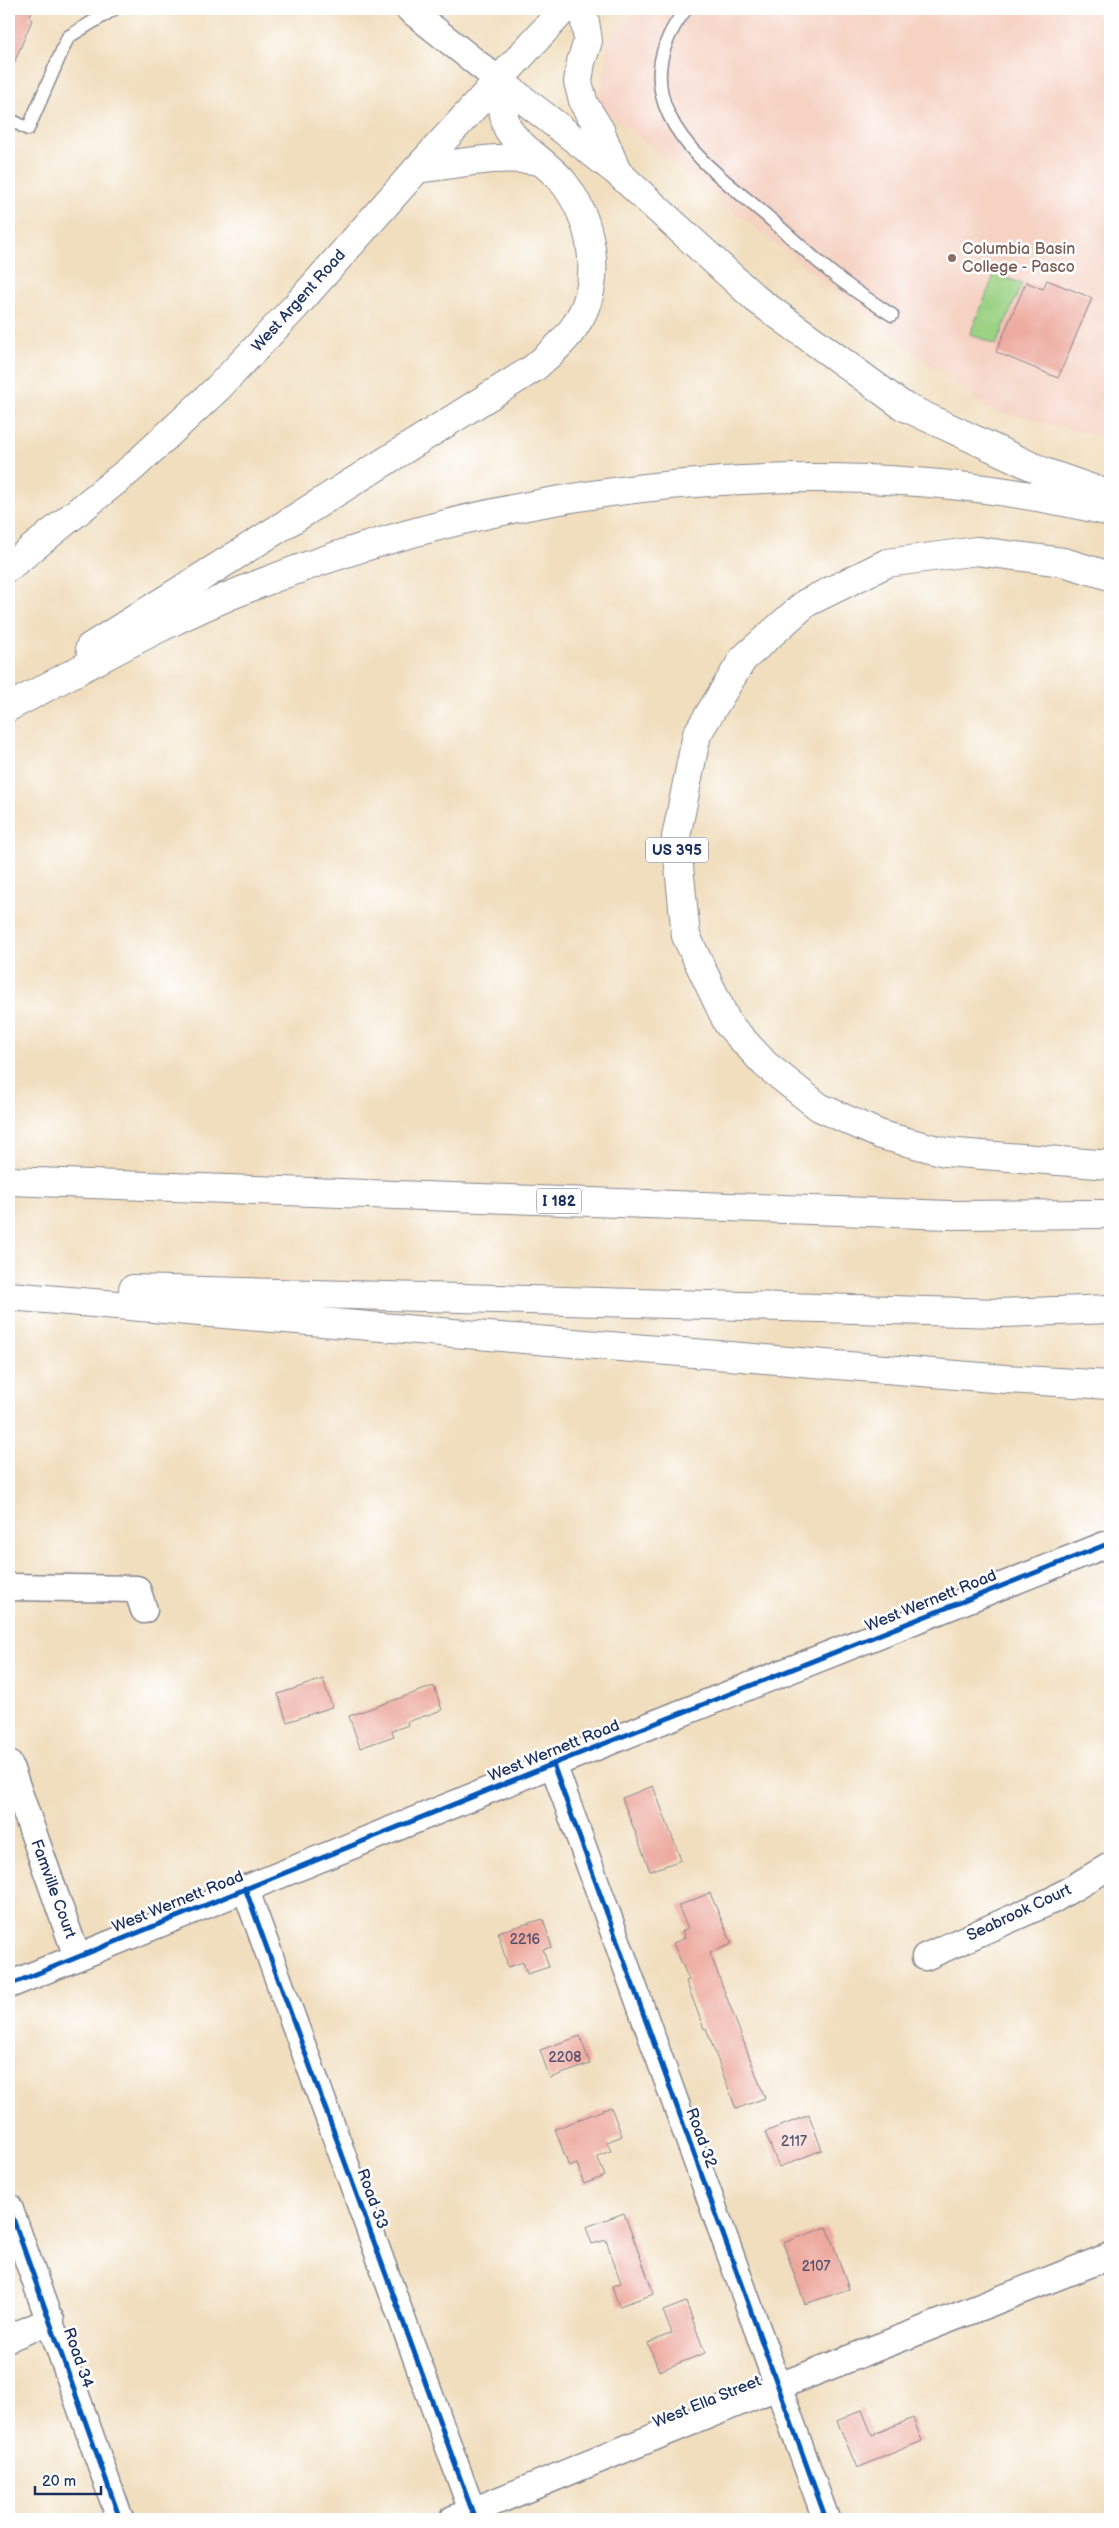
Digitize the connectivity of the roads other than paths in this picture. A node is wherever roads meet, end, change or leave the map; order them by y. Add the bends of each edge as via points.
1 (114, 9) edge
2 (410, 9) edge
3 (564, 9) edge
4 (584, 9) edge
5 (686, 9) edge
6 (498, 80) junction
7 (9, 119) edge
8 (540, 161) junction
9 (418, 168) junction
10 (617, 172) junction
11 (892, 315) dead end
12 (1110, 495) edge
13 (1110, 512) edge
14 (9, 567) edge
15 (1110, 576) edge
16 (9, 707) edge
17 (1110, 1165) edge
18 (9, 1181) edge
19 (1110, 1214) edge
20 (9, 1285) edge
21 (9, 1296) edge
22 (1110, 1309) edge
23 (1110, 1371) edge
24 (1005, 1379) junction
25 (1110, 1385) edge
26 (1110, 1543) edge
27 (9, 1587) edge
28 (144, 1610) dead end
29 (9, 1764) edge
30 (553, 1764) junction
31 (1110, 1866) edge
32 (245, 1888) junction
33 (78, 1957) junction
34 (925, 1957) dead end
35 (9, 1985) edge
36 (9, 2207) edge
37 (1110, 2256) edge
38 (51, 2320) junction
39 (9, 2338) edge
40 (777, 2387) junction
41 (467, 2517) edge
42 (120, 2519) edge
43 (826, 2519) edge

1 - 7 lane via 68,37 28,129
2 - 6 street
3 - 6 main road, West Argent Road
4 - 10 main road via 588,41 578,82 584,104 600,130
5 - 11 lane via 664,44 661,61 664,100 675,127 707,163 833,274
6 - 8 main road via 508,128
6 - 9 main road, West Argent Road
6 - 10 main road
8 - 9 main road via 496,157
8 - 16 main road via 552,170 574,199 590,243 591,280 587,300 579,321 565,339 534,368 28,686
9 - 14 main road, West Argent Road via 218,388 126,473
10 - 12 main road via 756,299 903,406 1044,472
13 - 16 main road via 1005,492 927,482 849,479 697,484 544,502 396,536 249,587 180,618
15 - 17 main road, US 395 via 1063,562 977,551 887,563 806,603 743,659 697,734 676,837 686,936 728,1024 766,1064 819,1107 881,1135 944,1152
18 - 19 main road, I 182 via 940,1215
20 - 22 main road via 1000,1313
21 - 24 main road
23 - 24 main road
24 - 25 main road
26 - 30 street, West Wernett Road
27 - 28 street via 137,1589
29 - 33 street, Famville Court
30 - 32 street, West Wernett Road
30 - 40 street, Road 32
31 - 34 street, Seabrook Court via 1051,1901
32 - 33 street, West Wernett Road
32 - 41 street, Road 33
33 - 35 street, West Wernett Road
36 - 38 street, Road 34
37 - 40 street, West Ella Street
38 - 39 street
38 - 42 street, Road 34
40 - 41 street, West Ella Street
40 - 43 street, Road 32

